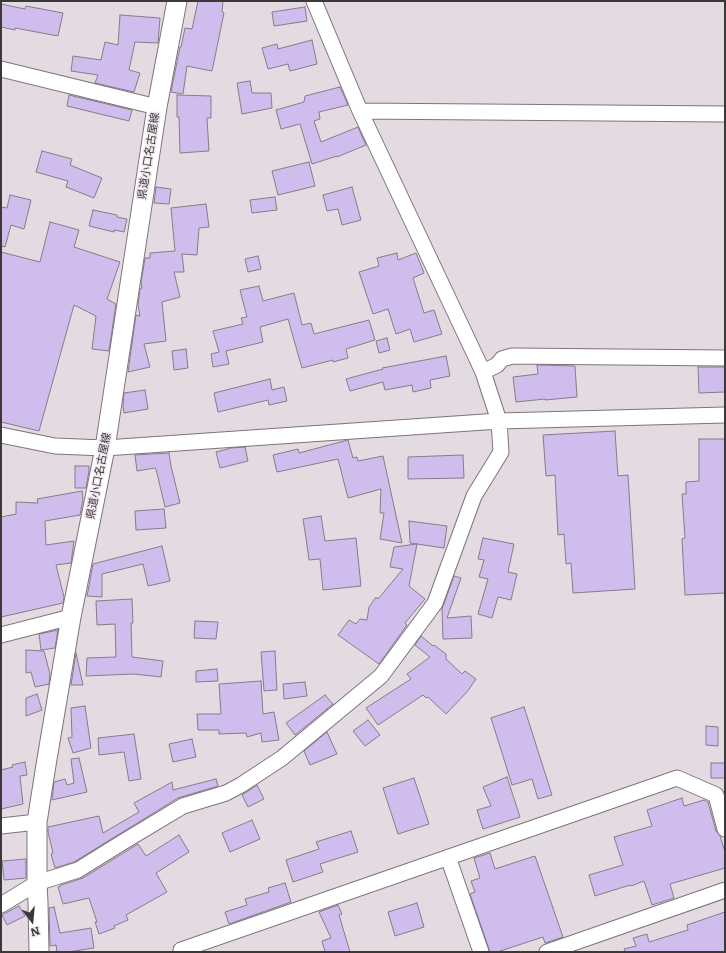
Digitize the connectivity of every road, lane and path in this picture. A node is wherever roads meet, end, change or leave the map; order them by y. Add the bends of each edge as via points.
1 (177, 1) edge
2 (314, 1) edge
3 (1, 69) edge
4 (157, 107) junction
5 (360, 111) junction
6 (725, 114) edge
7 (725, 358) edge
8 (483, 372) junction
9 (725, 415) edge
10 (499, 421) junction
11 (1, 435) edge
12 (105, 448) junction
13 (71, 617) junction
14 (1, 635) edge
15 (38, 822) junction
16 (1, 826) edge
17 (725, 829) edge
18 (448, 857) junction
19 (37, 883) junction
20 (725, 890) edge
21 (1, 905) edge
22 (39, 952) edge
23 (182, 952) edge
24 (481, 952) edge
25 (547, 952) edge

1 - 4 main road, 県道小口名古屋線
2 - 5 street
3 - 4 street
4 - 12 main road, 県道小口名古屋線
5 - 6 street
5 - 8 street
7 - 8 street via 512,356 502,359 497,365
8 - 10 street
9 - 10 street
10 - 12 street
10 - 19 street via 501,452 474,496 435,602 381,676 282,758 241,785 226,793 183,806 78,870
11 - 12 street via 55,446
12 - 13 main road, 県道小口名古屋線
13 - 14 street
13 - 15 main road, 県道小口名古屋線
15 - 16 street
15 - 19 main road, 県道小口名古屋線
17 - 18 street via 716,795 676,778
18 - 23 street via 181,950
18 - 24 street
19 - 21 street
19 - 22 main road, 県道小口名古屋線
20 - 25 street

